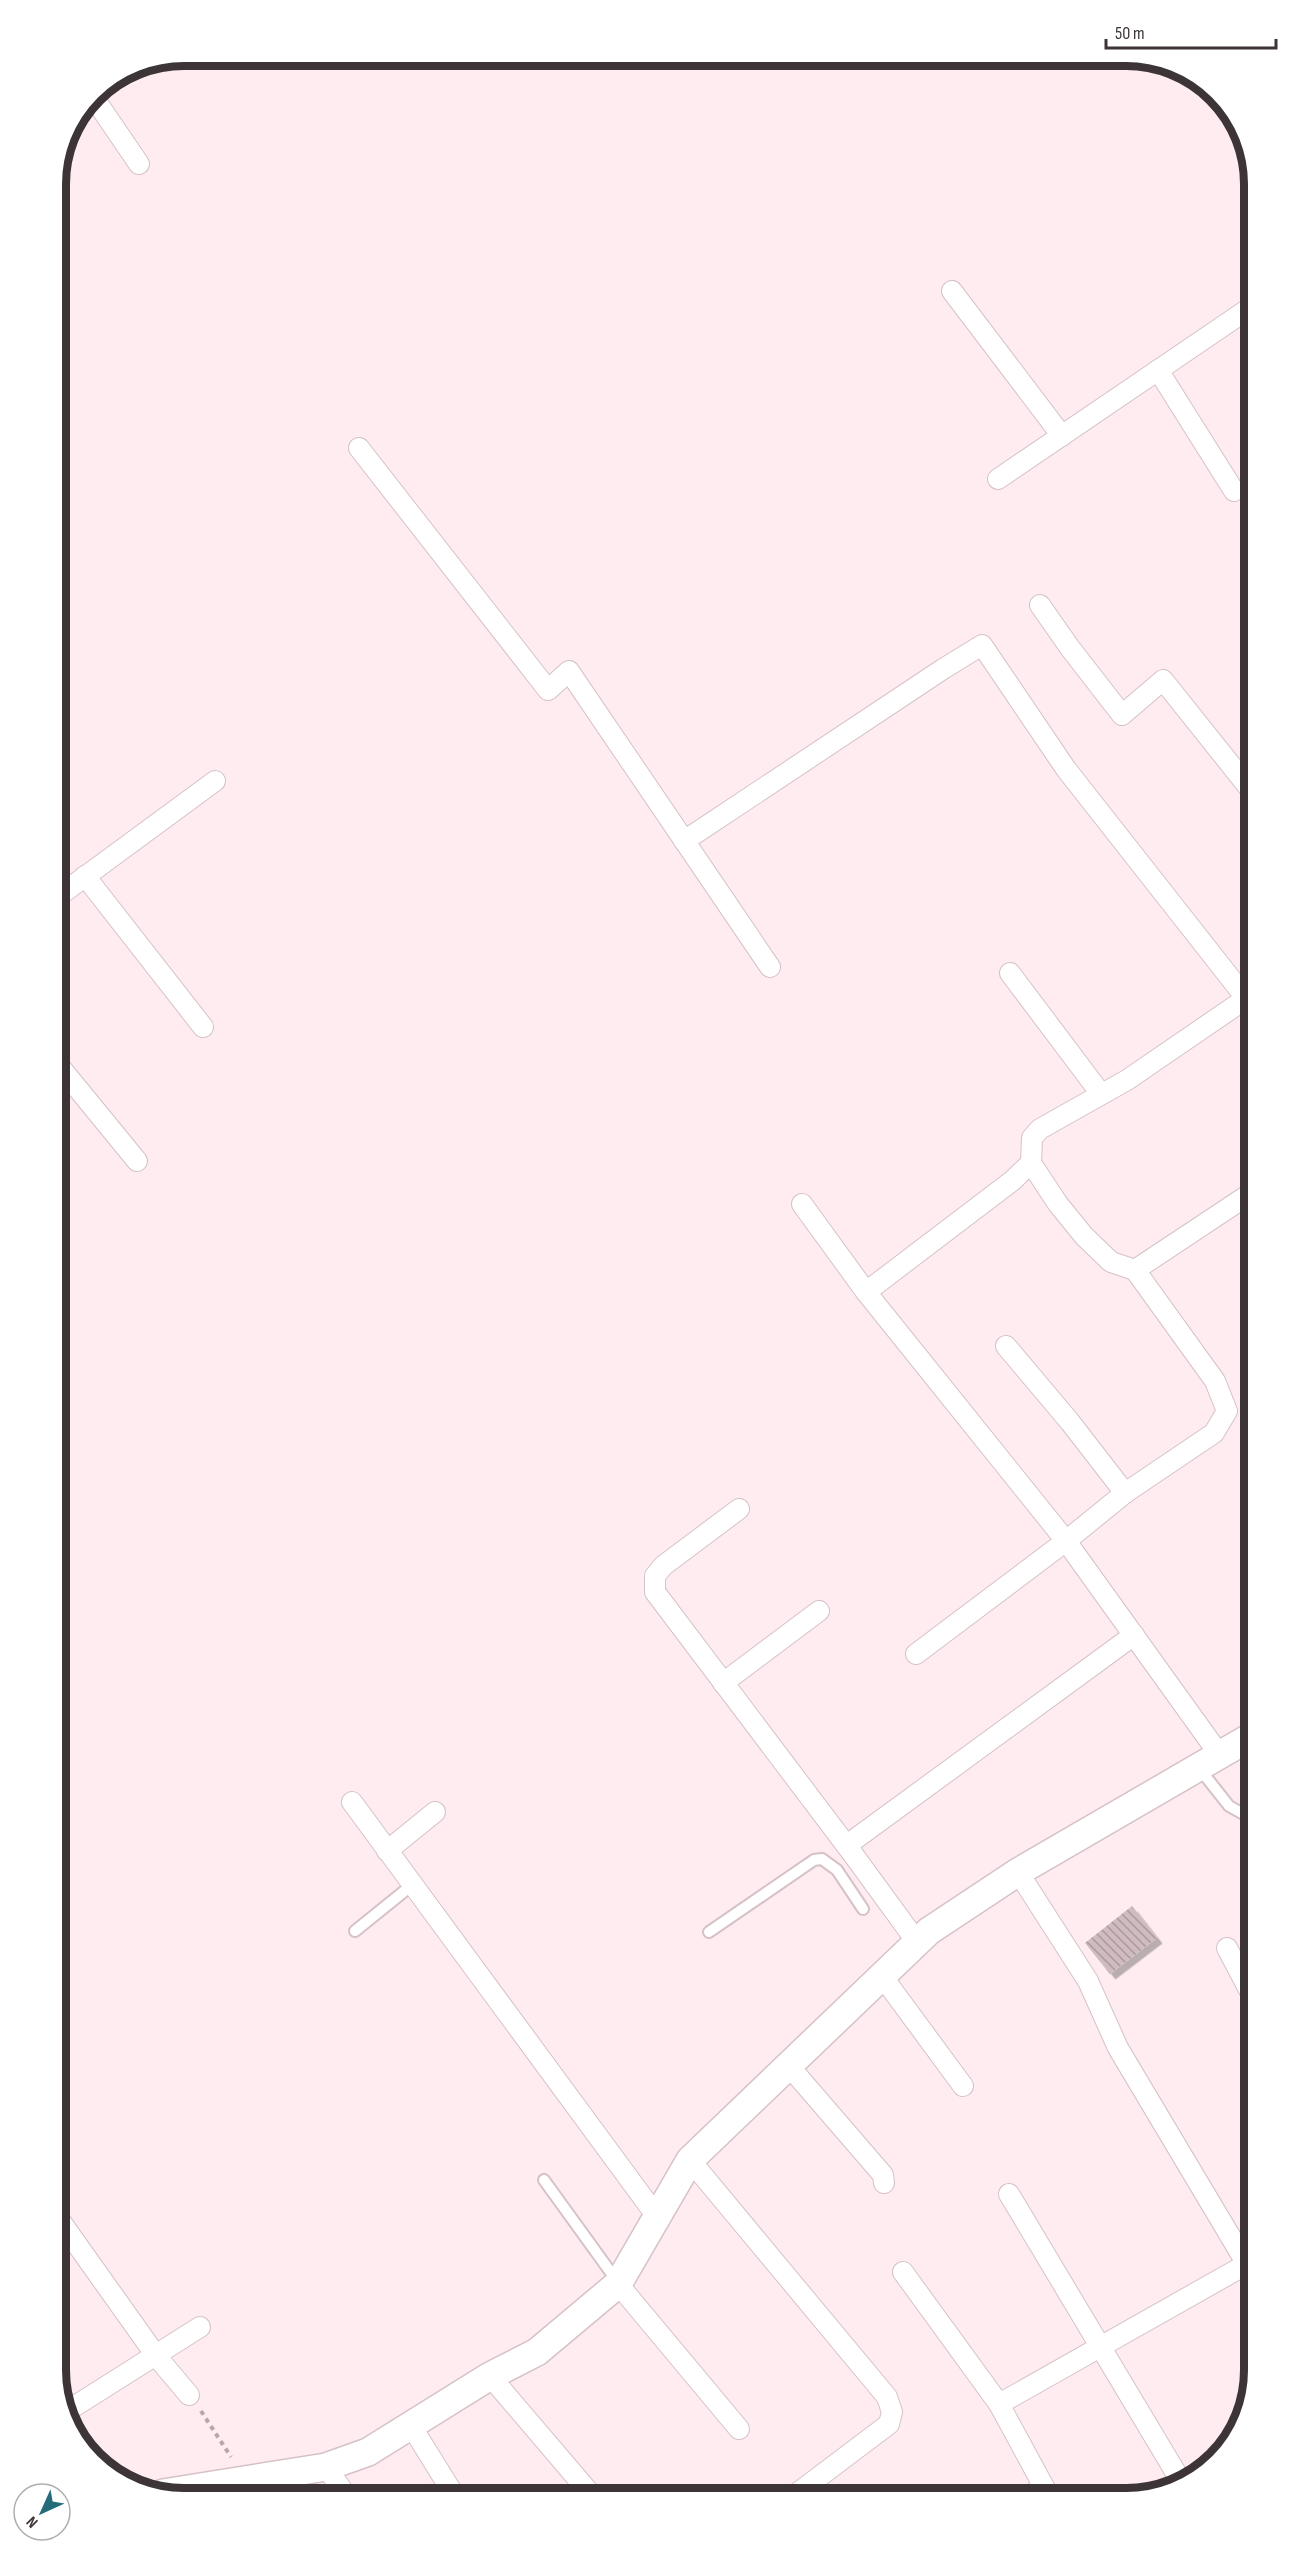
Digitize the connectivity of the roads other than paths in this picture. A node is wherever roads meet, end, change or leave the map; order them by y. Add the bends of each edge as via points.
1 (98, 103) edge
2 (138, 164) dead end
3 (952, 291) dead end
4 (1244, 312) edge
5 (1158, 370) junction
6 (1062, 436) junction
7 (359, 448) dead end
8 (998, 479) dead end
9 (1234, 491) dead end
10 (1040, 605) dead end
11 (1244, 778) edge
12 (215, 781) dead end
13 (684, 841) junction
14 (85, 876) junction
15 (66, 890) edge
16 (770, 967) dead end
17 (1010, 973) dead end
18 (1244, 989) edge
19 (1244, 1000) edge
20 (203, 1027) dead end
21 (66, 1074) edge
22 (1101, 1094) junction
23 (137, 1161) dead end
24 (1031, 1163) junction
25 (1244, 1198) edge
26 (802, 1204) dead end
27 (1135, 1270) junction
28 (866, 1292) junction
29 (1006, 1346) dead end
30 (1125, 1493) junction
31 (739, 1509) dead end
32 (1066, 1541) junction
33 (819, 1611) dead end
34 (1134, 1635) junction
35 (916, 1654) dead end
36 (723, 1683) junction
37 (1244, 1741) edge
38 (1209, 1760) junction
39 (352, 1802) dead end
40 (435, 1812) dead end
41 (1244, 1814) edge
42 (387, 1851) junction
43 (851, 1851) junction
44 (837, 1870) junction
45 (1018, 1872) junction
46 (412, 1885) junction
47 (863, 1909) dead end
48 (355, 1931) dead end
49 (709, 1932) dead end
50 (917, 1942) junction
51 (1227, 1948) dead end
52 (882, 1976) junction
53 (1244, 1980) edge
54 (789, 2066) junction
55 (963, 2086) dead end
56 (690, 2160) junction
57 (544, 2180) dead end
58 (884, 2183) dead end
59 (1010, 2194) dead end
60 (658, 2218) junction
61 (66, 2229) edge
62 (1244, 2254) edge
63 (1244, 2271) edge
64 (903, 2272) dead end
65 (618, 2284) junction
66 (200, 2327) dead end
67 (1101, 2347) junction
68 (157, 2357) junction
69 (490, 2376) junction
70 (189, 2395) road end
71 (999, 2404) junction
72 (72, 2408) edge
73 (410, 2424) junction
74 (739, 2429) dead end
75 (326, 2467) junction
76 (1178, 2476) edge
77 (229, 2487) edge
78 (341, 2488) edge
79 (450, 2488) edge
80 (585, 2488) edge
81 (804, 2488) edge
82 (1044, 2488) edge

1 - 2 street
3 - 6 street
4 - 5 street
5 - 6 street
5 - 9 street
6 - 8 street
7 - 13 street via 548,690 569,671
10 - 11 street via 1122,715 1163,680
12 - 14 street
13 - 16 street
13 - 18 street via 982,645 1066,769
14 - 15 street
14 - 20 street
17 - 22 street
19 - 22 street
21 - 23 street
22 - 24 street via 1040,1129 1032,1138
24 - 27 street via 1084,1236 1111,1262
24 - 28 street
25 - 27 street
26 - 28 street
27 - 30 street via 1215,1381 1227,1411 1214,1433
28 - 32 street
29 - 30 street
30 - 32 street
31 - 36 street via 655,1576 655,1592
32 - 34 street
32 - 35 street
33 - 36 street
34 - 38 street
34 - 43 street
36 - 43 street
37 - 38 street
38 - 41 lane via 1229,1806
38 - 45 street
39 - 42 street
40 - 42 street
42 - 46 street
43 - 44 lane
43 - 50 street
44 - 47 lane
44 - 49 lane via 822,1859 814,1860
45 - 50 street
45 - 62 street via 1088,1981 1119,2048
46 - 48 lane
46 - 60 street
50 - 52 street
51 - 53 street
52 - 54 street
52 - 55 street
54 - 56 street
54 - 58 street via 883,2175
56 - 60 street
56 - 81 street via 887,2397 892,2412 889,2424
57 - 65 lane
59 - 67 street
60 - 65 street
61 - 68 street
63 - 67 street
64 - 71 street
65 - 69 street via 537,2352
65 - 74 street
66 - 68 street
67 - 71 street
67 - 76 street
68 - 70 street
68 - 72 street
69 - 73 street
69 - 80 street
71 - 82 street
73 - 75 street via 369,2452
73 - 79 street
75 - 77 street
75 - 78 street

